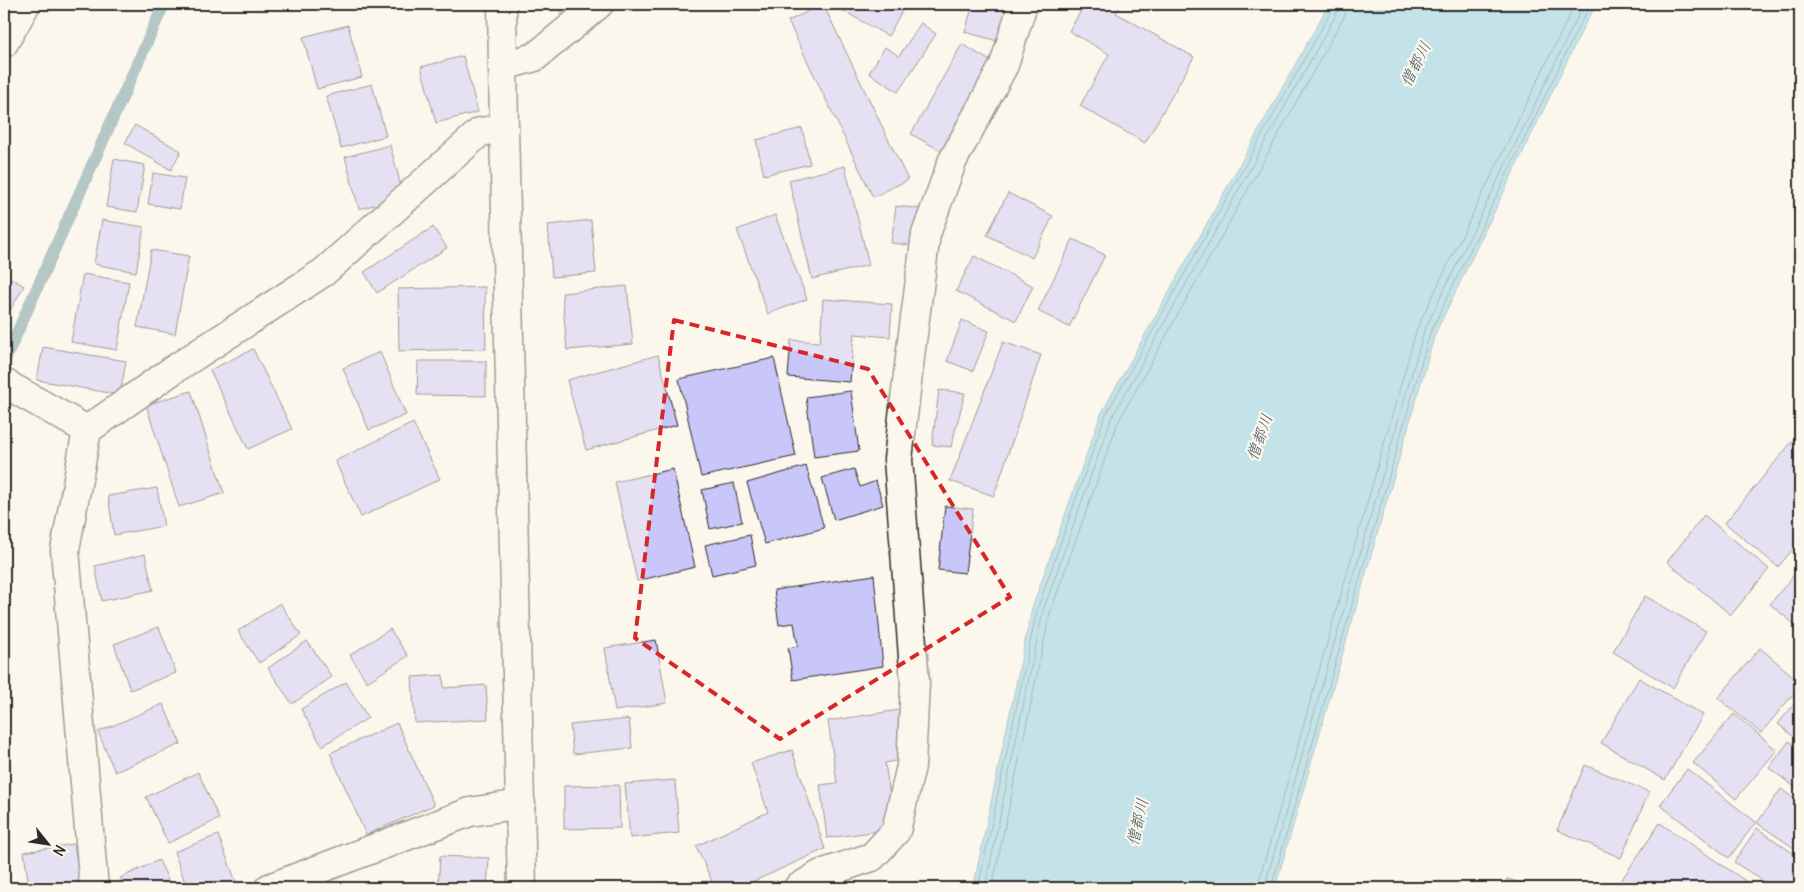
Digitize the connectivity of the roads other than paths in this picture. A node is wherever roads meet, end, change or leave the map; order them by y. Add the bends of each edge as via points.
1 (26, 4) edge
2 (502, 4) edge
3 (599, 4) edge
4 (1023, 4) edge
5 (4, 43) edge
6 (503, 66) junction
7 (504, 128) junction
8 (4, 383) edge
9 (87, 430) junction
10 (521, 804) junction
11 (94, 888) edge
12 (269, 888) edge
13 (522, 888) edge
14 (798, 888) edge

1 - 5 street
2 - 6 street
3 - 6 street via 535,57
4 - 14 street via 1004,65 952,162 926,234 898,459 915,683 911,766 896,831 872,857 821,874
6 - 7 street
7 - 9 street via 480,132 324,272
7 - 10 street
8 - 9 street
9 - 11 street via 65,550
10 - 12 street via 470,812
10 - 13 street

